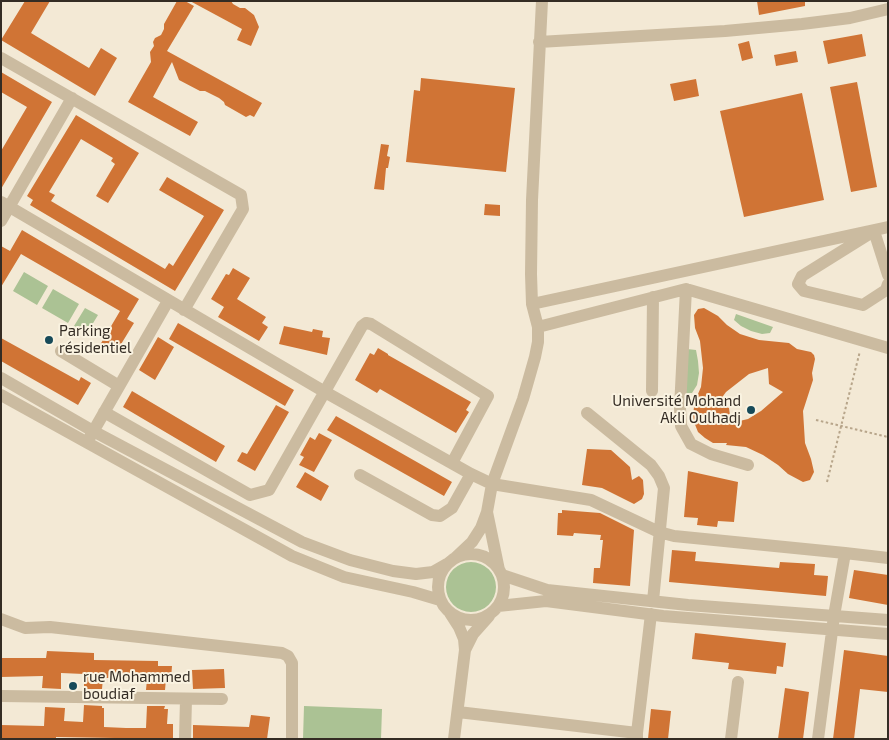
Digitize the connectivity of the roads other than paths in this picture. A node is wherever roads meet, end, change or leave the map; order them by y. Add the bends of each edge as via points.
1 (542, 1) edge
2 (888, 9) edge
3 (540, 42) junction
4 (1, 58) edge
5 (72, 98) junction
6 (5, 205) edge
7 (1, 221) edge
8 (888, 228) edge
9 (874, 231) junction
10 (888, 275) edge
11 (888, 284) edge
12 (686, 289) junction
13 (653, 298) junction
14 (168, 301) junction
15 (532, 304) junction
16 (184, 310) junction
17 (538, 327) junction
18 (888, 348) edge
19 (62, 351) dead end
20 (1, 378) edge
21 (119, 386) junction
22 (652, 391) dead end
23 (325, 392) junction
24 (1, 395) edge
25 (104, 412) junction
26 (588, 413) dead end
27 (94, 431) junction
28 (86, 444) junction
29 (452, 463) junction
30 (748, 465) dead end
31 (471, 474) junction
32 (360, 475) dead end
33 (492, 484) junction
34 (487, 512) junction
35 (659, 532) junction
36 (845, 553) junction
37 (888, 558) edge
38 (451, 561) junction
39 (501, 572) junction
40 (653, 601) junction
41 (444, 605) junction
42 (497, 608) junction
43 (651, 614) junction
44 (834, 616) junction
45 (1, 619) edge
46 (888, 620) edge
47 (832, 630) junction
48 (888, 634) edge
49 (464, 650) junction
50 (738, 682) dead end
51 (1, 696) edge
52 (186, 699) junction
53 (222, 699) dead end
54 (458, 712) junction
55 (637, 736) edge
56 (186, 739) edge
57 (292, 739) edge
58 (454, 739) edge
59 (731, 739) edge
60 (818, 739) edge

1 - 3 street
2 - 3 street via 802,24
3 - 15 street via 532,200
4 - 5 street
5 - 6 street
5 - 16 street via 241,196 244,209
6 - 7 street
6 - 14 street
8 - 9 street
9 - 10 street
9 - 11 street via 802,276 798,284 804,291 863,305 886,290
9 - 15 street
12 - 13 street
12 - 18 street
12 - 30 street via 681,426 691,444 710,454
13 - 17 street
13 - 22 street
14 - 16 street
14 - 21 street
15 - 17 street
16 - 23 street
17 - 33 street via 535,357 523,399
19 - 21 street
20 - 27 street
21 - 25 street
23 - 25 street via 269,490 250,495
23 - 29 street
23 - 29 street via 362,326 371,324 488,396
24 - 28 street
25 - 27 street
26 - 35 street via 660,476 664,488
27 - 28 street
27 - 38 street via 326,552 373,567 416,574 433,572
28 - 41 street via 292,556 344,577 413,592
29 - 31 street
31 - 32 street via 452,508 440,516 432,515
31 - 33 street
33 - 34 street
33 - 35 street via 591,500
34 - 38 street via 472,542
34 - 39 street
35 - 36 street
35 - 40 street
36 - 37 street
36 - 44 street
38 - 39 street via 469,554 483,556
38 - 41 street via 438,581
39 - 40 street via 547,590
39 - 42 street via 504,590
40 - 44 street
41 - 42 street via 456,617 470,620 484,618
41 - 49 street via 459,627
42 - 43 street via 546,601
42 - 49 street via 473,634
43 - 47 street
43 - 55 street
44 - 46 street
44 - 47 street
45 - 57 street via 25,628 50,627 282,653 292,663
47 - 48 street
47 - 60 street
49 - 54 street
50 - 59 street
51 - 52 street
52 - 53 street
52 - 56 street
54 - 55 street
54 - 58 street

